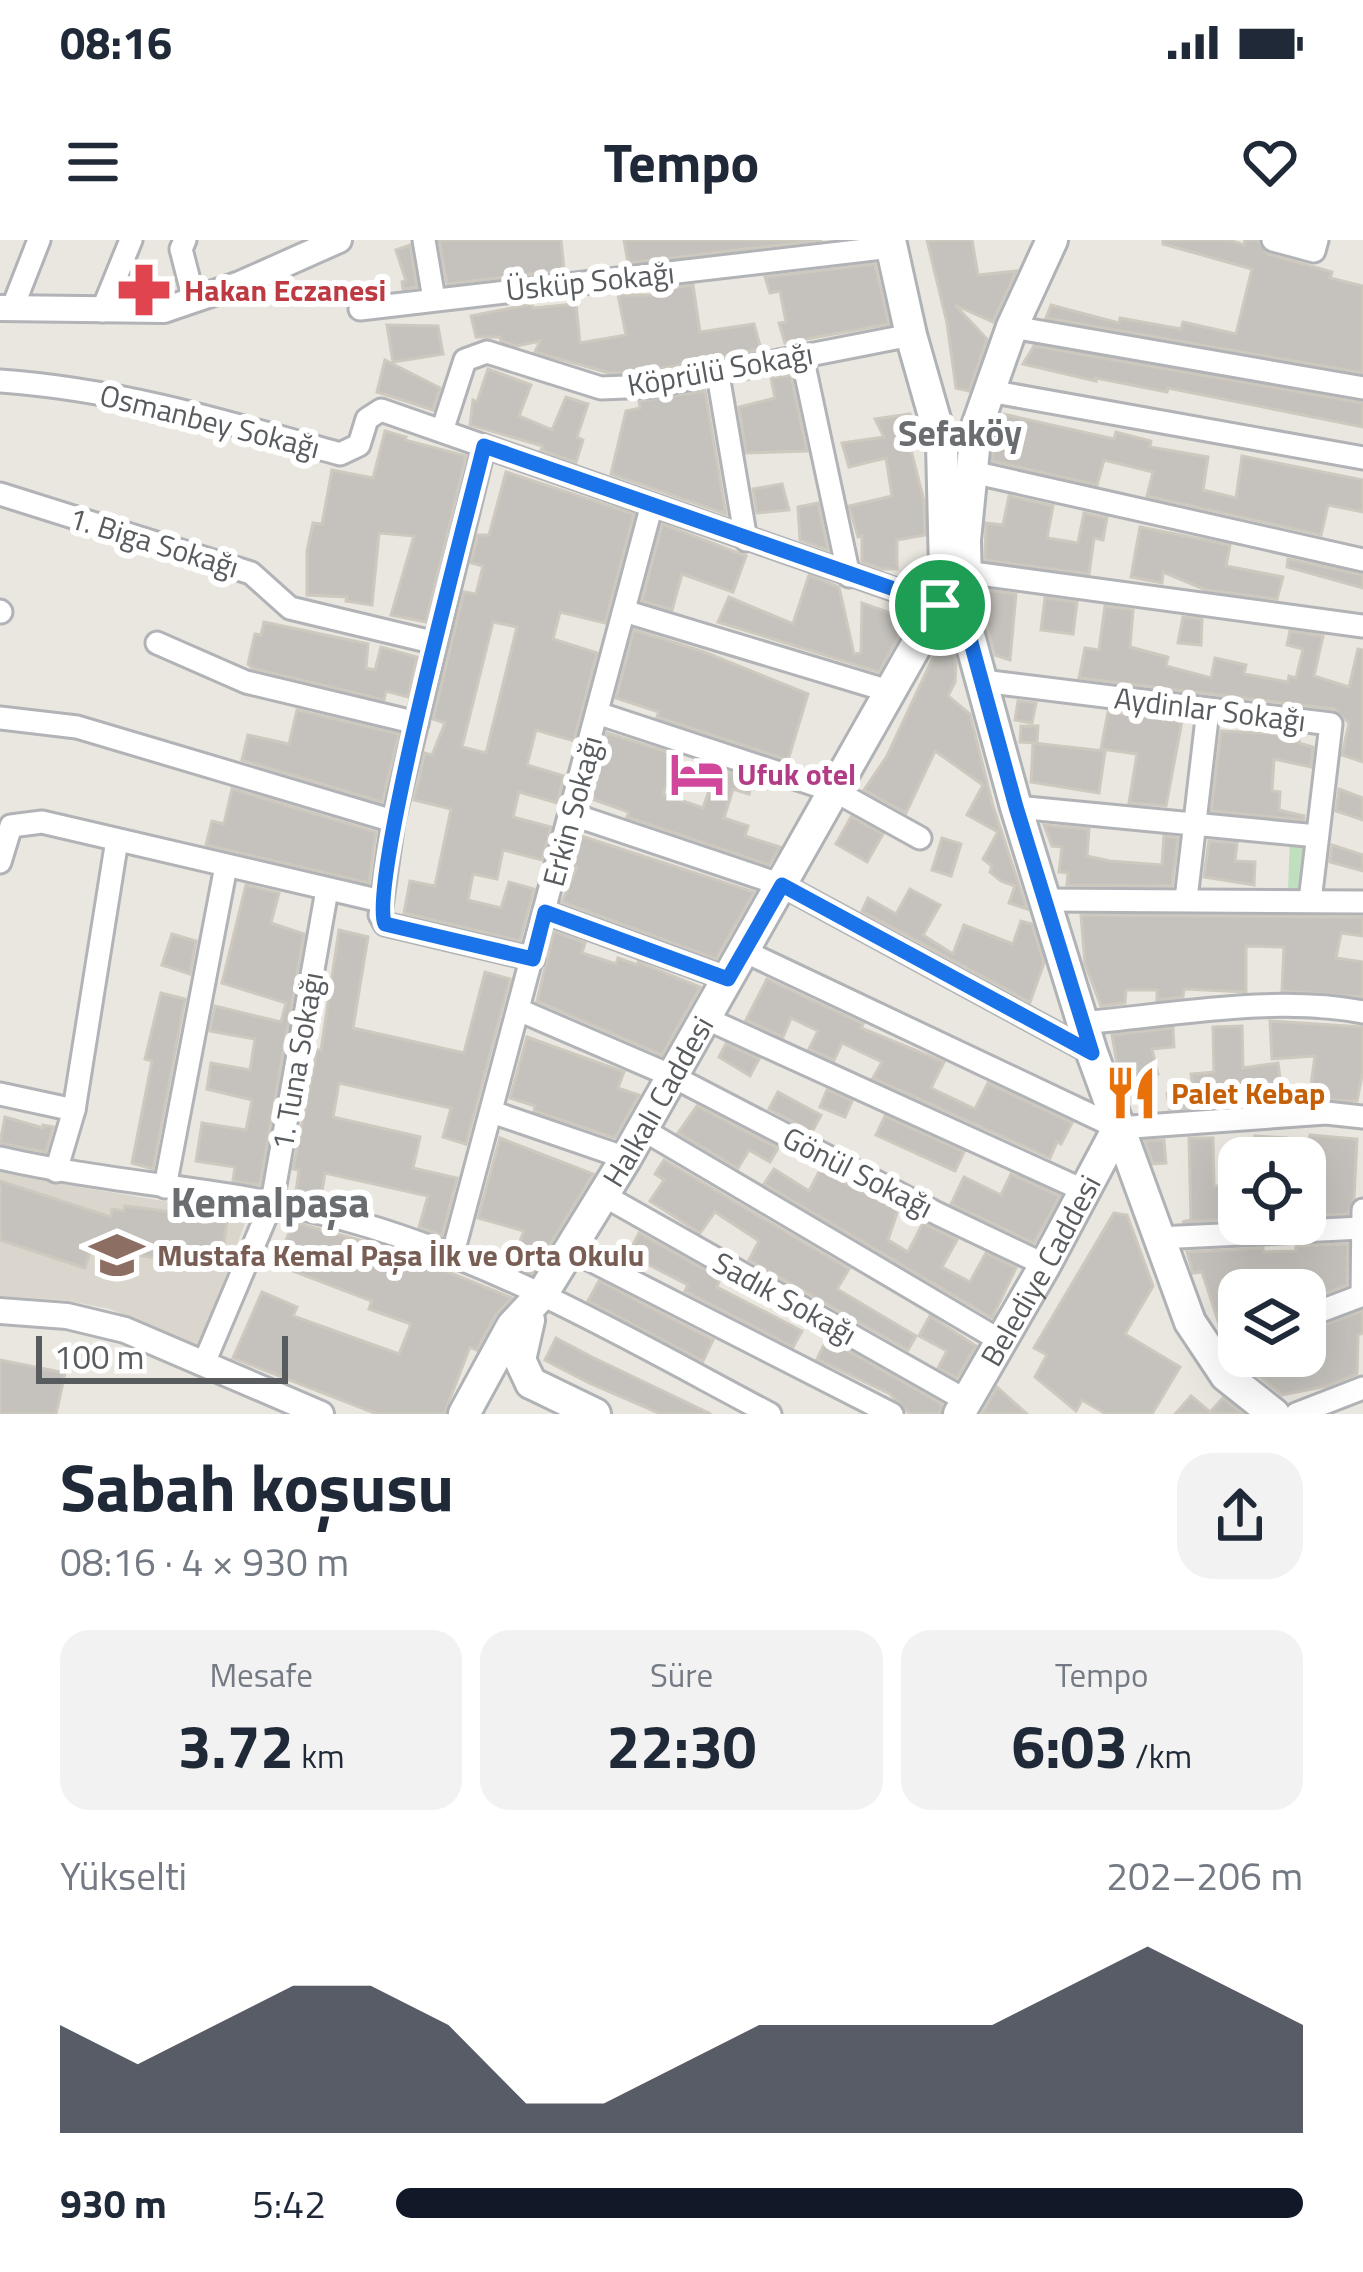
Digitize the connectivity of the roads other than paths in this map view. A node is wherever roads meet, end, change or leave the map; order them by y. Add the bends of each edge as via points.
1 (39, 240) edge
2 (131, 240) edge
3 (185, 240) edge
4 (339, 240) edge
5 (424, 240) edge
6 (1052, 240) edge
7 (1273, 240) edge
8 (1318, 240) edge
9 (891, 243) edge
10 (291, 249) edge
11 (434, 299) junction
12 (194, 300) junction
13 (6, 308) edge
14 (360, 309) dead end
15 (102, 311) junction
16 (1012, 327) junction
17 (911, 335) junction
18 (802, 356) junction
19 (718, 375) junction
20 (0, 381) edge
21 (1363, 388) edge
22 (989, 392) junction
23 (442, 431) junction
24 (484, 446) junction
25 (1363, 458) edge
26 (972, 472) junction
27 (0, 494) edge
28 (651, 508) junction
29 (746, 540) junction
30 (1363, 560) edge
31 (965, 572) junction
32 (849, 576) junction
33 (624, 611) junction
34 (936, 614) junction
35 (1363, 626) edge
36 (967, 628) junction
37 (157, 643) dead end
38 (436, 643) junction
39 (982, 681) junction
40 (892, 692) junction
41 (1208, 710) junction
42 (597, 713) junction
43 (0, 718) edge
44 (417, 723) junction
45 (837, 792) junction
46 (1016, 807) junction
47 (571, 814) junction
48 (394, 821) junction
49 (1193, 823) junction
50 (5, 824) edge
51 (1317, 836) junction
52 (920, 838) dead end
53 (117, 840) junction
54 (0, 862) edge
55 (226, 866) junction
56 (782, 885) junction
57 (327, 890) junction
58 (1186, 899) junction
59 (1044, 900) junction
60 (380, 901) junction
61 (1310, 901) junction
62 (1363, 902) edge
63 (545, 912) junction
64 (744, 951) junction
65 (533, 959) junction
66 (728, 979) junction
67 (519, 1010) junction
68 (1363, 1012) edge
69 (705, 1018) junction
70 (1087, 1038) junction
71 (672, 1076) junction
72 (0, 1094) edge
73 (74, 1110) junction
74 (492, 1112) junction
75 (1363, 1117) edge
76 (1118, 1128) junction
77 (642, 1129) junction
78 (0, 1158) edge
79 (626, 1158) junction
80 (56, 1171) junction
81 (1135, 1171) junction
82 (1090, 1182) junction
83 (165, 1187) junction
84 (603, 1195) junction
85 (272, 1202) junction
86 (1363, 1210) edge
87 (1362, 1228) edge
88 (1159, 1238) junction
89 (569, 1249) junction
90 (453, 1253) junction
91 (1046, 1264) junction
92 (543, 1294) junction
93 (1362, 1295) edge
94 (1326, 1308) edge
95 (0, 1311) edge
96 (1001, 1341) junction
97 (1218, 1346) edge
98 (204, 1363) junction
99 (1227, 1377) edge
100 (531, 1383) junction
101 (1363, 1388) edge
102 (963, 1407) edge
103 (321, 1414) edge
104 (464, 1414) edge
105 (482, 1414) edge
106 (595, 1414) edge
107 (770, 1414) edge
108 (892, 1414) edge
109 (1274, 1414) edge
110 (1296, 1414) edge

1 - 13 street
2 - 15 street
3 - 12 street
4 - 10 street
5 - 11 street
6 - 16 main road
7 - 8 street via 1314,251
9 - 11 street, Üsküp Sokağı
9 - 17 main road, Halkalı Caddesi
10 - 12 street via 240,284
11 - 14 street, Üsküp Sokağı
12 - 15 street via 164,310
13 - 15 street
16 - 21 street
16 - 22 main road
17 - 18 street, Köprülü Sokağı
17 - 34 main road, Halkalı Caddesi via 942,444 945,570
18 - 19 street, Köprülü Sokağı
18 - 32 street
19 - 23 street, Köprülü Sokağı via 601,388 487,352 465,360
19 - 29 street
20 - 23 street, Osmanbey Sokağı via 165,405 340,454 359,445 367,419 382,410
22 - 25 street
22 - 26 main road
23 - 24 street, Osmanbey Sokağı
24 - 28 street, Osmanbey Sokağı
24 - 38 street
26 - 30 street
26 - 31 main road
27 - 38 street, 1. Biga Sokağı via 251,573 290,608
28 - 29 street, Osmanbey Sokağı
28 - 33 street, Erkin Sokağı
29 - 32 street, Osmanbey Sokağı
31 - 35 street
31 - 36 main road
32 - 34 street, Osmanbey Sokağı
33 - 40 street
33 - 42 street, Erkin Sokağı
34 - 36 main road
34 - 40 main road, Halkalı Caddesi
36 - 39 main road
37 - 44 street via 246,682
38 - 44 street
39 - 41 street, Aydinlar Sokağı
39 - 46 main road
40 - 45 main road, Halkalı Caddesi
41 - 49 street
41 - 51 street, Aydinlar Sokağı via 1331,724
42 - 45 street
42 - 47 street, Erkin Sokağı
43 - 48 street via 76,727
44 - 48 street
45 - 52 street
45 - 56 main road, Halkalı Caddesi
46 - 49 street
46 - 59 main road
47 - 56 street
47 - 63 street, Erkin Sokağı
48 - 60 street
49 - 51 street
49 - 58 street
50 - 53 street via 43,822
50 - 54 street
51 - 61 street, Aydinlar Sokağı
53 - 55 street
53 - 73 street
55 - 57 street
55 - 83 street
56 - 64 main road, Halkalı Caddesi
56 - 70 street
57 - 60 street
57 - 85 street, 1. Tuna Sokağı
58 - 59 street
58 - 61 street
59 - 70 main road
60 - 65 street via 385,924
61 - 62 street
63 - 65 street, Erkin Sokağı
63 - 66 street
64 - 66 main road, Halkalı Caddesi
64 - 76 street
65 - 67 street, Erkin Sokağı
66 - 69 main road, Halkalı Caddesi
67 - 71 street, Gönül Sokağı
67 - 74 street, Erkin Sokağı
68 - 70 street via 1253,1008
69 - 71 main road, Halkalı Caddesi
69 - 82 street
70 - 76 main road
71 - 77 main road, Halkalı Caddesi
71 - 91 street, Gönül Sokağı
72 - 73 street
73 - 80 street
74 - 79 street
74 - 90 street, Erkin Sokağı
75 - 76 street
76 - 81 main road
76 - 82 main road, Belediye Caddesi
77 - 79 main road, Halkalı Caddesi
77 - 96 street
78 - 80 street
79 - 84 main road, Halkalı Caddesi
80 - 83 street
81 - 82 main road via 1121,1168
81 - 88 main road
82 - 91 main road, Belediye Caddesi
83 - 85 street
84 - 89 main road, Halkalı Caddesi
84 - 102 street, Sadık Sokağı
85 - 90 street
85 - 98 street, 1. Tuna Sokağı
86 - 87 street
87 - 88 street
87 - 93 street
88 - 97 main road via 1190,1322
89 - 92 main road, Halkalı Caddesi
89 - 108 street
90 - 92 street
91 - 96 main road, Belediye Caddesi
92 - 100 main road via 520,1348
92 - 104 main road, Halkalı Caddesi via 512,1326
92 - 107 street
93 - 94 street
95 - 98 street via 93,1320
96 - 102 main road, Belediye Caddesi
98 - 103 street
99 - 109 main road
100 - 105 main road via 506,1387
100 - 106 main road
101 - 110 street

